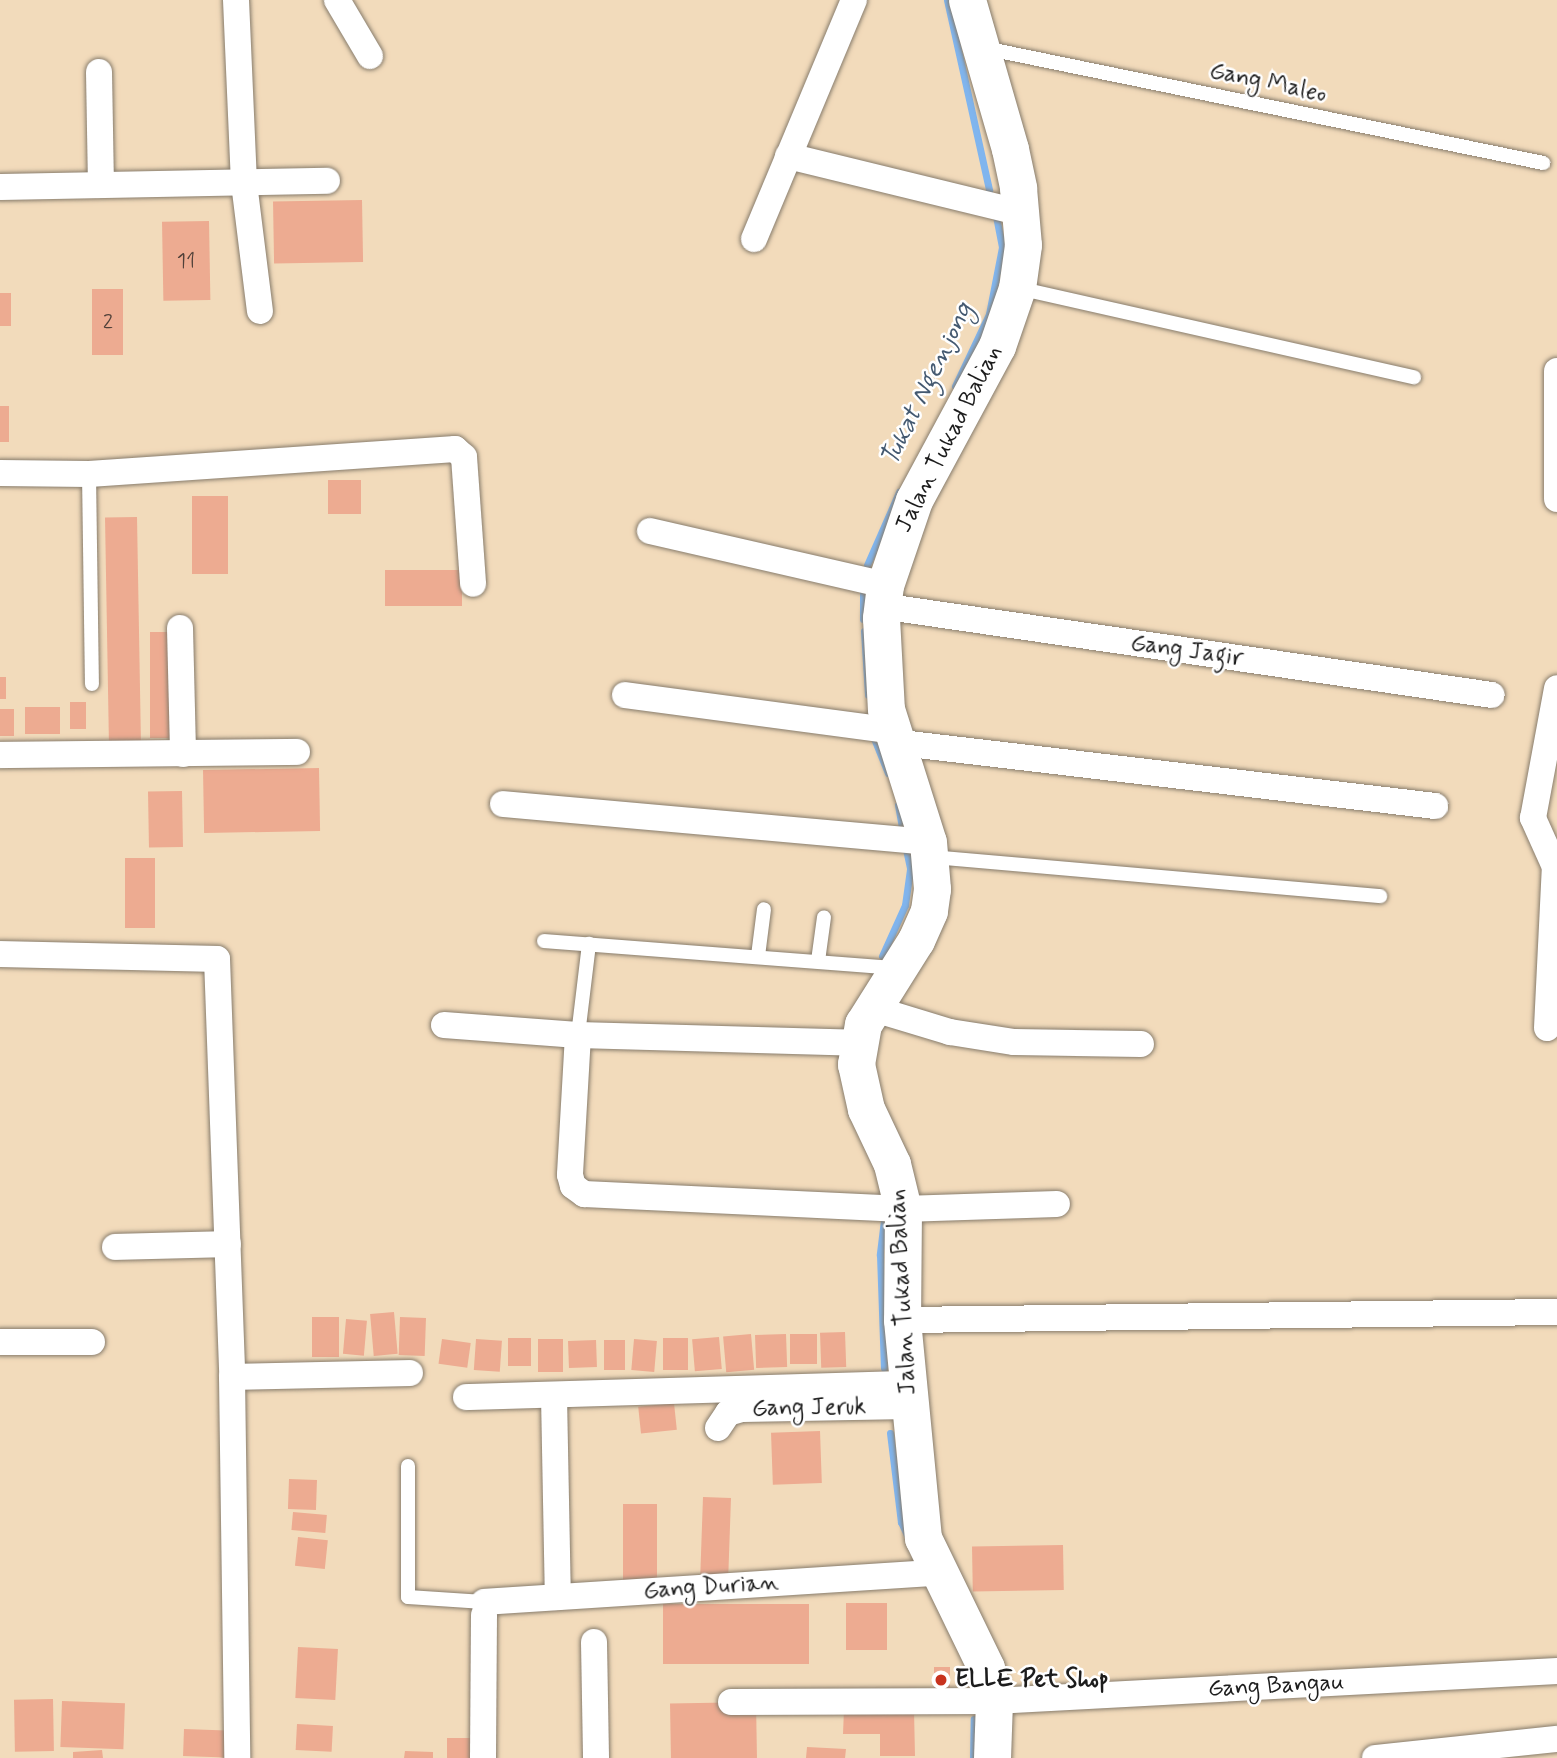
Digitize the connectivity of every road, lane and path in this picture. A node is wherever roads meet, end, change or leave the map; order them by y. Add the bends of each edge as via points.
1 (236, 0) edge
2 (337, 0) edge
3 (854, 0) edge
4 (967, 0) edge
5 (983, 47) junction
6 (370, 56) dead end
7 (99, 72) dead end
8 (788, 156) junction
9 (1544, 163) dead end
10 (327, 181) dead end
11 (244, 183) junction
12 (101, 185) junction
13 (0, 187) edge
14 (1021, 213) junction
15 (754, 239) dead end
16 (1017, 288) junction
17 (260, 311) dead end
18 (1557, 371) edge
19 (1414, 377) dead end
20 (0, 473) edge
21 (89, 474) junction
22 (1557, 499) edge
23 (650, 531) dead end
24 (473, 584) dead end
25 (882, 603) junction
26 (180, 628) dead end
27 (1221, 668) dead end
28 (92, 684) dead end
29 (1557, 688) edge
30 (625, 695) dead end
31 (1492, 695) dead end
32 (891, 736) junction
33 (297, 752) dead end
34 (183, 754) junction
35 (0, 755) edge
36 (503, 804) dead end
37 (1435, 806) dead end
38 (930, 850) junction
39 (1380, 896) dead end
40 (764, 909) dead end
41 (824, 917) dead end
42 (544, 941) dead end
43 (589, 944) junction
44 (0, 954) edge
45 (758, 956) junction
46 (818, 961) junction
47 (897, 968) junction
48 (872, 1009) junction
49 (444, 1025) dead end
50 (1546, 1028) dead end
51 (578, 1035) junction
52 (856, 1042) junction
53 (1141, 1044) dead end
54 (1057, 1204) dead end
55 (903, 1209) junction
56 (228, 1244) junction
57 (115, 1247) dead end
58 (1557, 1312) edge
59 (902, 1320) junction
60 (0, 1342) edge
61 (92, 1342) dead end
62 (410, 1373) dead end
63 (232, 1377) junction
64 (908, 1395) junction
65 (554, 1396) junction
66 (466, 1397) dead end
67 (718, 1428) dead end
68 (408, 1466) dead end
69 (938, 1573) junction
70 (558, 1597) junction
71 (484, 1609) junction
72 (594, 1642) dead end
73 (1557, 1671) edge
74 (994, 1701) junction
75 (731, 1702) dead end
76 (1557, 1739) edge
77 (237, 1758) edge
78 (484, 1758) edge
79 (596, 1758) edge
80 (992, 1758) edge
81 (1375, 1758) edge

1 - 11 street
2 - 6 street
3 - 8 street
4 - 5 street, Jalan Tukad Balian
5 - 9 lane, Gang Maleo
5 - 14 street, Jalan Tukad Balian
7 - 12 street
8 - 14 street
8 - 15 street
10 - 11 street
11 - 12 street
11 - 17 street
12 - 13 street
14 - 16 street, Jalan Tukad Balian
16 - 19 lane
16 - 25 street, Jalan Tukad Balian via 986,373 914,500
18 - 22 street
20 - 21 street
21 - 24 street via 454,449 464,457
21 - 28 lane
23 - 25 street
25 - 27 street, Gang Jagir
25 - 31 street, Gang Jagir
25 - 32 street, Jalan Tukad Balian
26 - 34 street
29 - 50 street via 1533,818 1555,867
30 - 32 street
32 - 37 street
32 - 38 street, Jalan Tukad Balian
33 - 34 street
34 - 35 street
36 - 38 street
38 - 39 lane
38 - 47 street, Jalan Tukad Balian via 929,911
40 - 45 lane
41 - 46 lane
42 - 43 lane
43 - 45 lane
43 - 51 lane
44 - 56 street via 216,957
45 - 46 lane
46 - 47 lane
47 - 48 street, Jalan Tukad Balian
48 - 52 street, Jalan Tukad Balian
48 - 53 street via 950,1032 1014,1042
49 - 51 street
51 - 52 street
51 - 55 street via 570,1175 578,1191 644,1199
52 - 55 street, Jalan Tukad Balian via 866,1109 892,1164
54 - 55 street
55 - 59 street, Jalan Tukad Balian
56 - 57 street
56 - 63 street
58 - 59 street
59 - 64 street, Jalan Tukad Balian
60 - 61 street
62 - 63 street
63 - 77 street
64 - 65 street
64 - 67 street, Gang Jeruk via 742,1409 728,1413
64 - 69 street, Jalan Tukad Balian via 923,1538
65 - 66 street
65 - 70 street
68 - 71 lane via 408,1597
69 - 70 street, Gang Durian
69 - 74 street, Jalan Tukad Balian via 986,1668
70 - 71 street, Gang Durian
71 - 78 street
72 - 79 street
73 - 74 street, Gang Bangau
74 - 75 street, Gang Bangau
74 - 80 street, Jalan Tukad Balian
76 - 81 street

